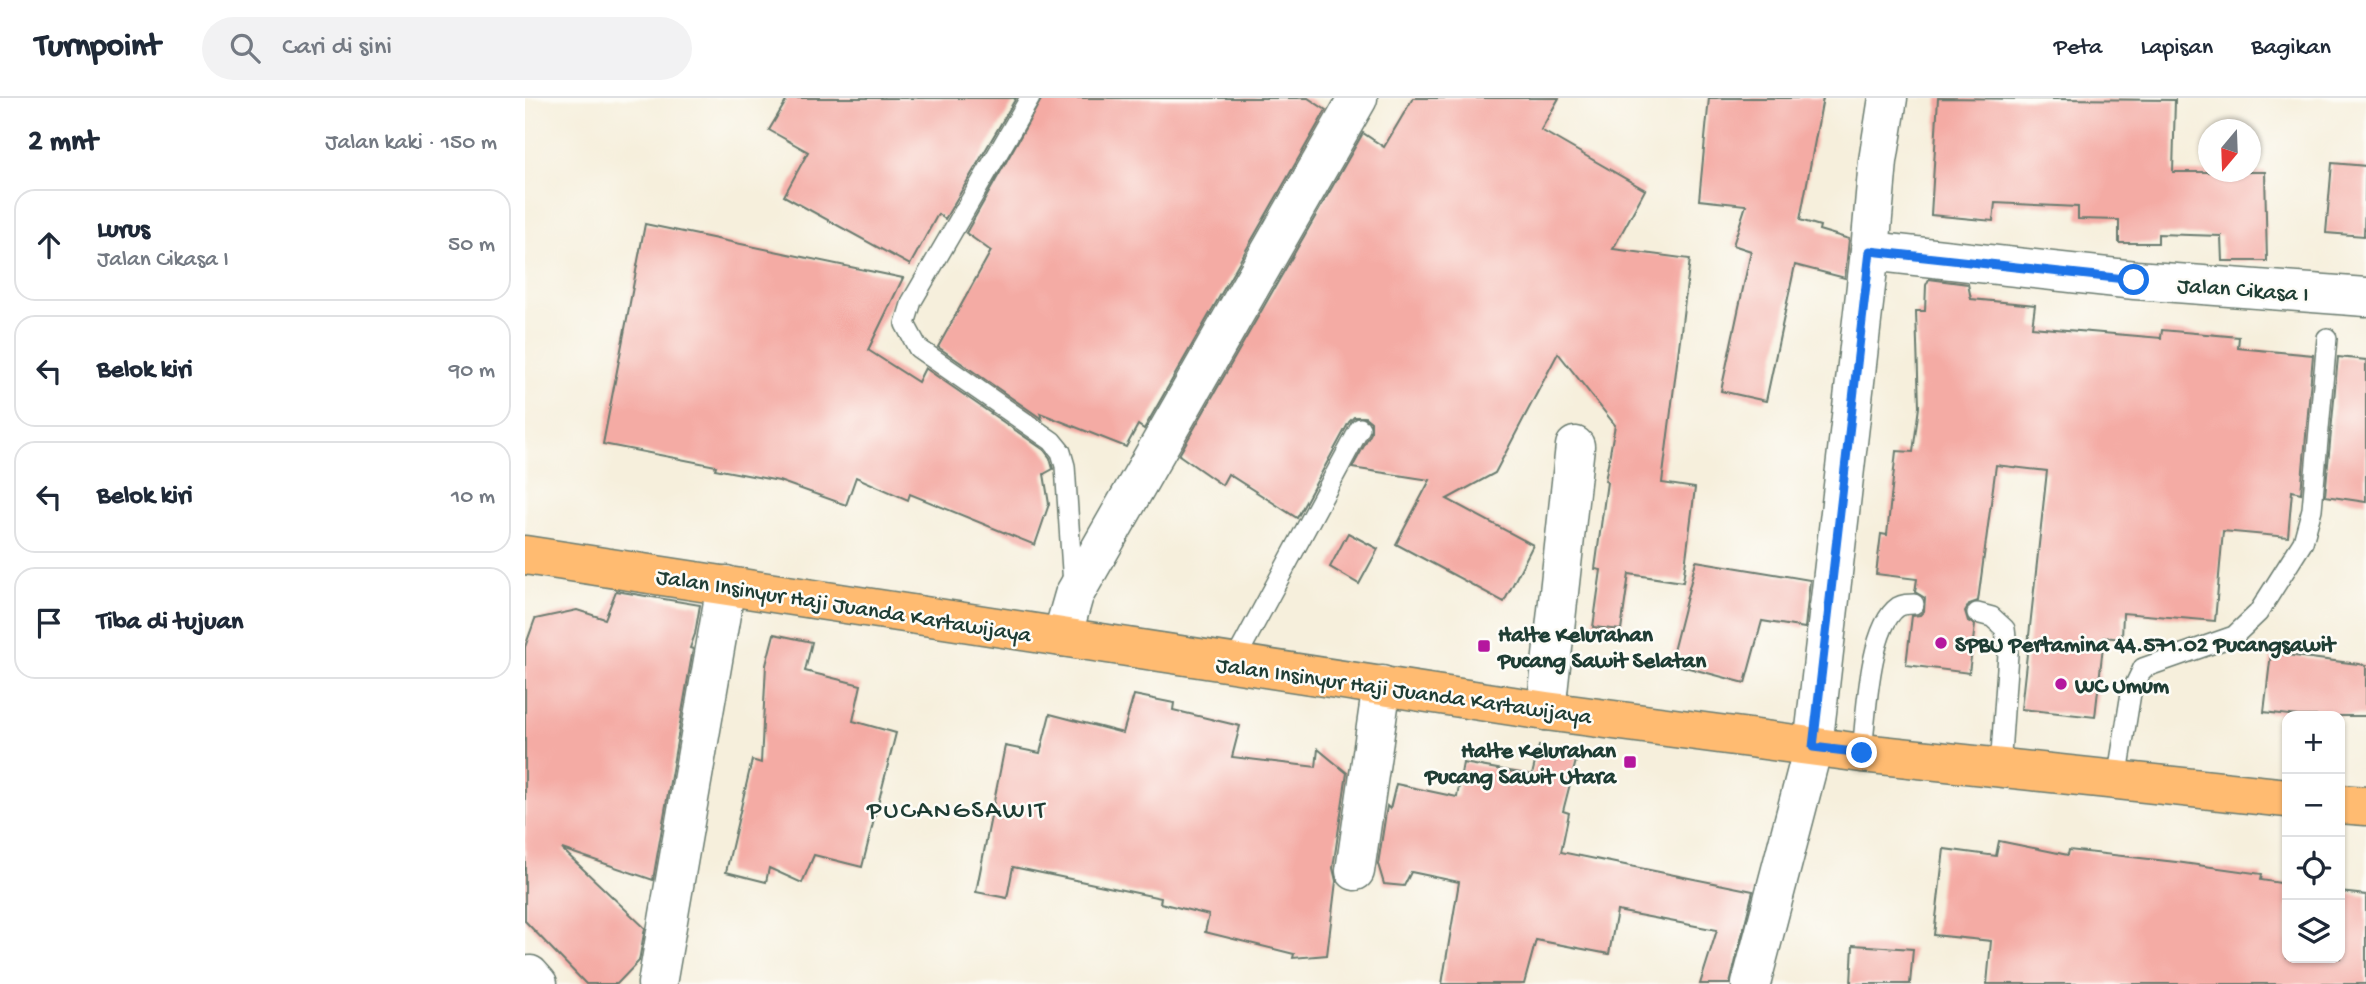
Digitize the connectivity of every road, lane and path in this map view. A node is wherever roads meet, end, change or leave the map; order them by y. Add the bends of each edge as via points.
1 (1031, 98) edge
2 (1357, 98) edge
3 (1888, 98) edge
4 (1870, 251) junction
5 (2366, 298) edge
6 (2327, 338) dead end
7 (1360, 428) dead end
8 (1575, 446) dead end
9 (525, 555) edge
10 (726, 585) junction
11 (1074, 595) junction
12 (1914, 604) dead end
13 (1977, 612) dead end
14 (1062, 637) junction
15 (1233, 664) junction
16 (1381, 685) junction
17 (1546, 711) junction
18 (1813, 747) junction
19 (1862, 753) junction
20 (2000, 768) junction
21 (2117, 780) junction
22 (2282, 797) edge
23 (2345, 804) edge
24 (2366, 806) edge
25 (1355, 871) dead end
26 (657, 984) edge
27 (1751, 984) edge

1 - 11 lane via 912,301 905,324 918,348 1052,441 1061,452
2 - 11 street
3 - 4 street
4 - 5 street, Jalan Cikasa I via 2134,280
4 - 18 street
6 - 21 lane via 2312,509 2303,542 2258,613 2234,636 2143,668 2131,692
7 - 15 lane
8 - 17 street
9 - 10 main road, Jalan Insinyur Haji Juanda Kartawijaya
10 - 14 main road, Jalan Insinyur Haji Juanda Kartawijaya
10 - 26 street
11 - 14 street
12 - 19 lane via 1900,605 1888,616 1878,638
13 - 20 lane via 1992,617 2005,629 2008,654
14 - 15 main road, Jalan Insinyur Haji Juanda Kartawijaya
15 - 16 main road, Jalan Insinyur Haji Juanda Kartawijaya
16 - 17 main road, Jalan Insinyur Haji Juanda Kartawijaya
16 - 25 street
17 - 18 main road, Jalan Insinyur Haji Juanda Kartawijaya
18 - 19 main road, Jalan Insinyur Haji Juanda Kartawijaya
18 - 27 street
19 - 20 main road, Jalan Insinyur Haji Juanda Kartawijaya
20 - 21 main road, Jalan Insinyur Haji Juanda Kartawijaya
21 - 22 main road, Jalan Insinyur Haji Juanda Kartawijaya
23 - 24 main road

